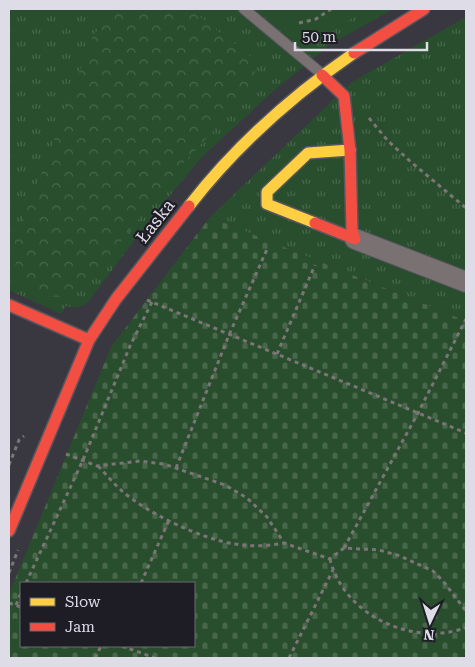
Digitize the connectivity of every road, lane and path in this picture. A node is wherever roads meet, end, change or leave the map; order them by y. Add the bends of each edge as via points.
1 (244, 9) edge
2 (331, 9) edge
3 (424, 9) edge
4 (299, 22) dead end
5 (322, 75) junction
6 (367, 114) dead end
7 (350, 150) junction
8 (466, 208) edge
9 (355, 239) junction
10 (268, 247) dead end
11 (315, 265) dead end
12 (466, 282) edge
13 (147, 300) dead end
14 (152, 302) junction
15 (9, 305) edge
16 (466, 319) edge
17 (230, 335) junction
18 (89, 340) junction
19 (277, 354) junction
20 (418, 413) junction
21 (466, 433) edge
22 (67, 454) dead end
23 (83, 460) junction
24 (97, 466) junction
25 (176, 468) junction
26 (169, 520) junction
27 (9, 531) edge
28 (284, 544) junction
29 (20, 547) dead end
30 (344, 548) junction
31 (330, 559) junction
32 (333, 569) junction
33 (9, 573) edge
34 (26, 582) edge
35 (141, 582) edge
36 (20, 595) edge
37 (9, 603) edge
38 (16, 605) junction
39 (20, 607) edge
40 (466, 611) edge
41 (466, 628) edge
42 (125, 647) edge
43 (155, 658) edge
44 (289, 658) edge

1 - 5 lane
2 - 4 path via 316,19
3 - 5 main road, Łaska via 371,40
5 - 7 main road via 344,96
5 - 18 main road, Łaska via 266,123 203,188 116,299
6 - 8 path via 388,141
7 - 9 main road via 352,231
7 - 9 main road via 308,153 267,192 267,204
9 - 12 street
10 - 17 path
11 - 19 path
13 - 14 path
14 - 17 path
14 - 23 path via 130,346
15 - 18 main road
16 - 20 path
17 - 19 path
17 - 25 path
18 - 27 main road, Łaska
19 - 20 path
20 - 21 path
20 - 30 path
22 - 23 path
23 - 24 path
23 - 34 path
24 - 25 path via 140,461
24 - 26 path via 140,505
25 - 28 path via 225,485 247,498 266,517
26 - 28 path via 206,537 234,544
26 - 35 path
28 - 31 path
29 - 33 path
30 - 31 path
30 - 40 path via 386,552 432,571
31 - 32 path
32 - 41 path via 342,588 358,606 377,618 402,629 422,633 440,634
32 - 44 path
36 - 38 path
37 - 38 path
38 - 39 path
42 - 43 path

